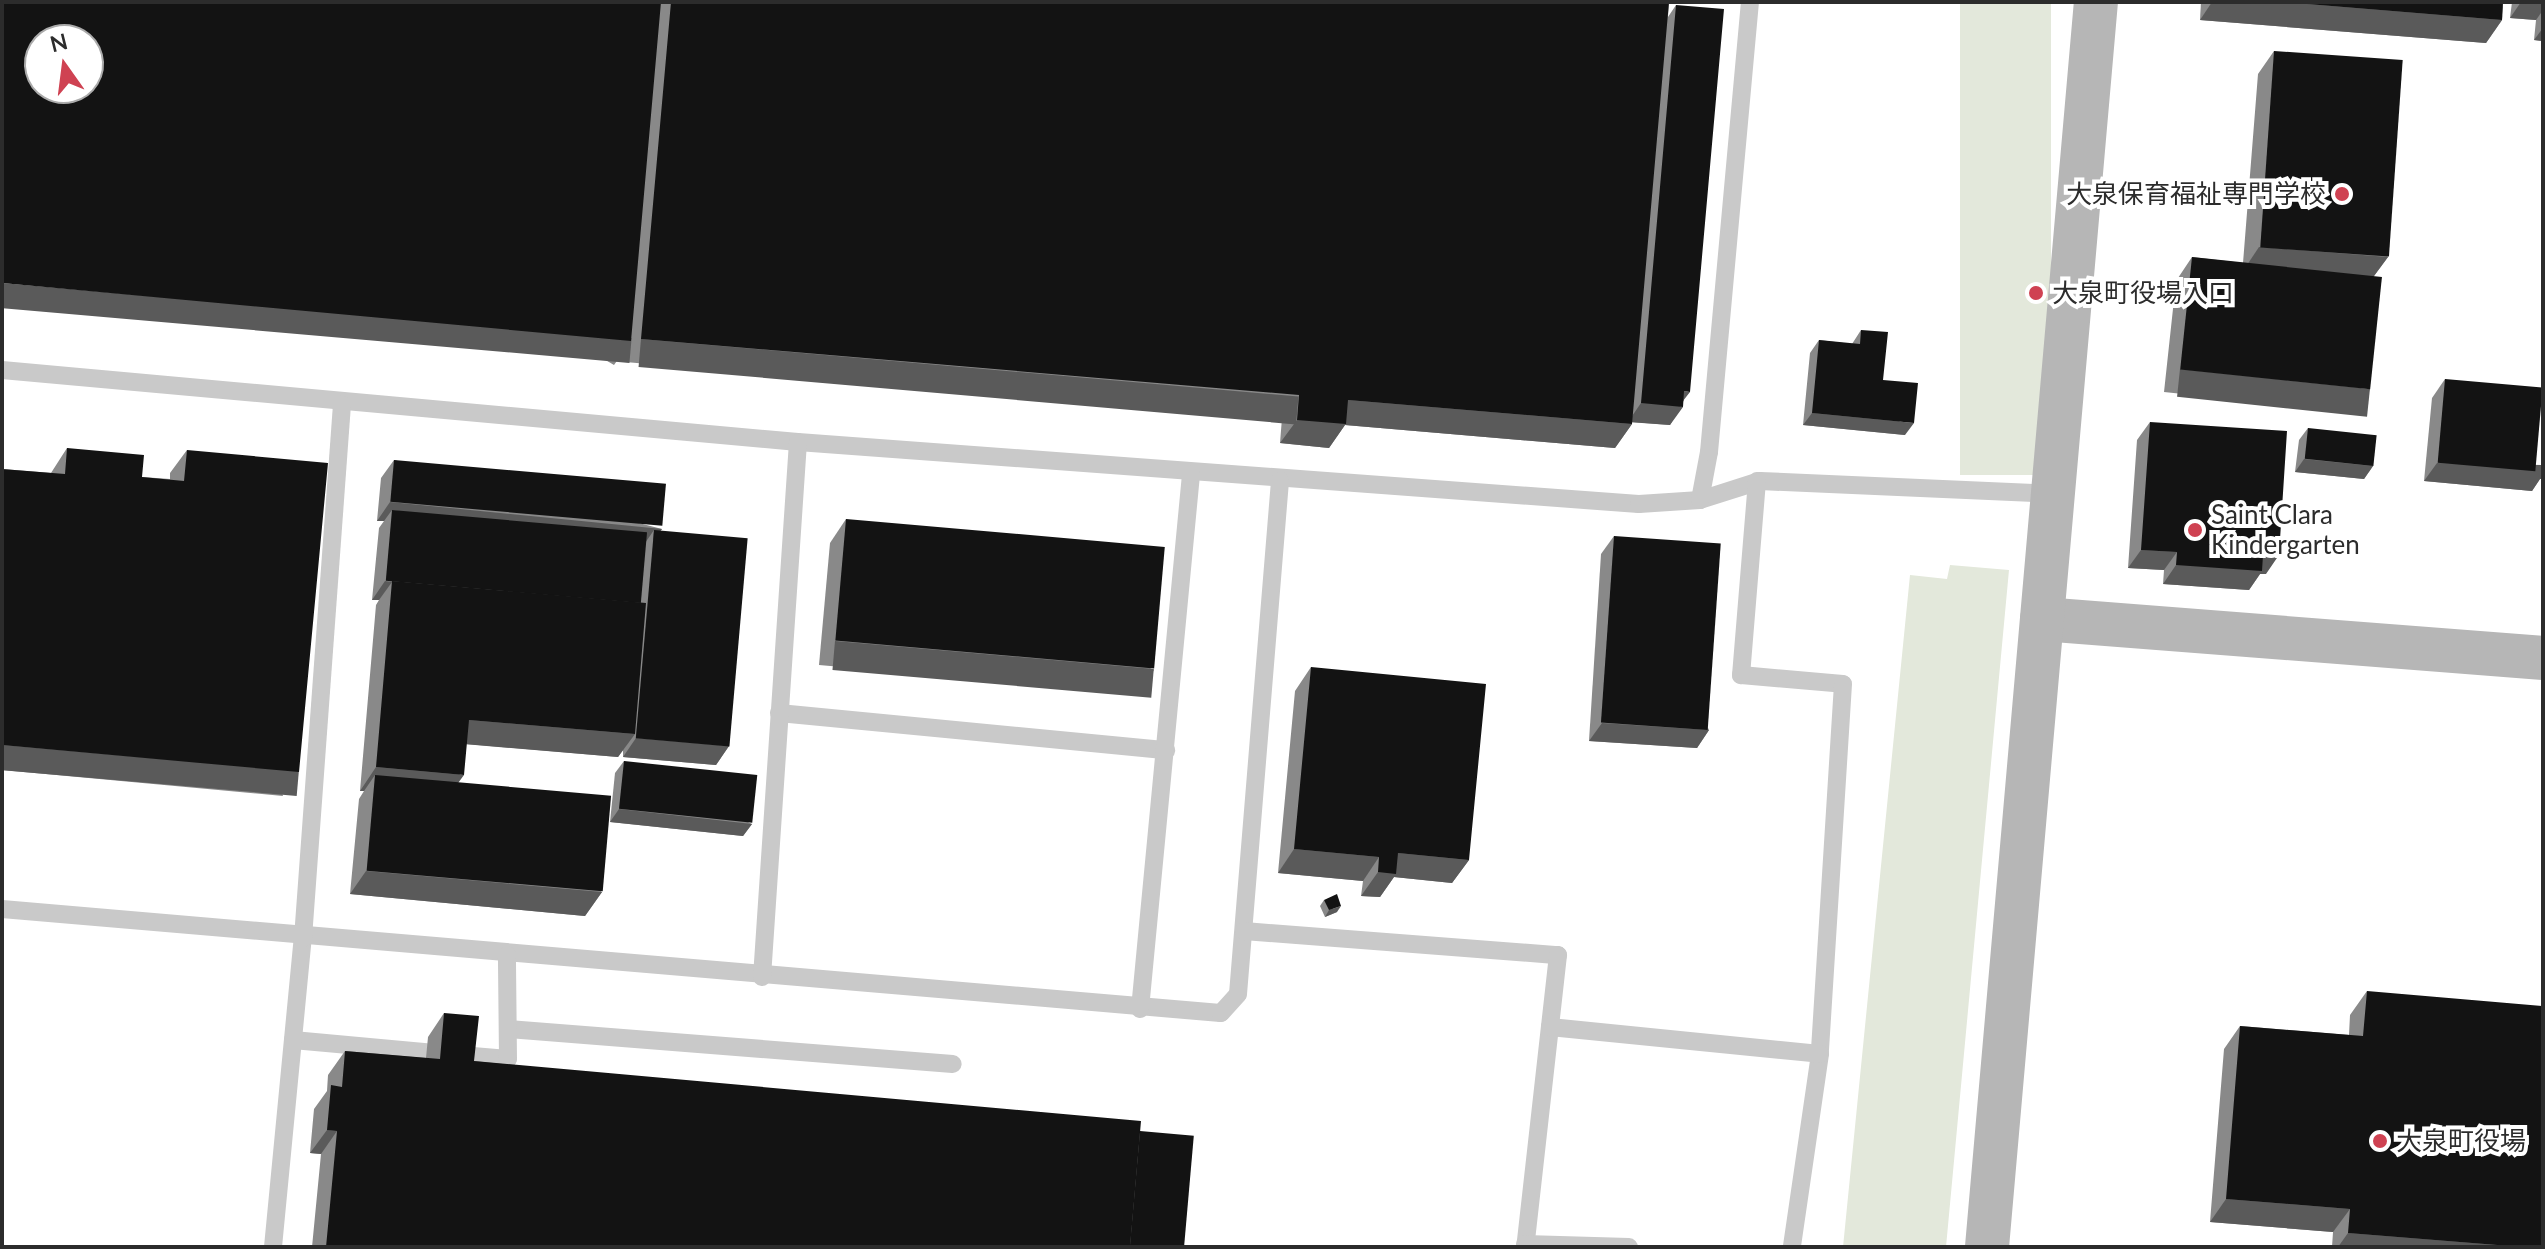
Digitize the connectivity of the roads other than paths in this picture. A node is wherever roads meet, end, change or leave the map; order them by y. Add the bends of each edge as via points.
1 (1750, 2) edge
2 (2096, 2) edge
3 (2, 370) edge
4 (342, 404) junction
5 (798, 442) junction
6 (1191, 474) junction
7 (1280, 481) junction
8 (1757, 481) junction
9 (2053, 494) junction
10 (1700, 500) junction
11 (2042, 619) junction
12 (2543, 658) edge
13 (779, 713) junction
14 (1166, 750) junction
15 (2, 909) edge
16 (1244, 931) junction
17 (303, 938) junction
18 (507, 955) junction
19 (762, 977) junction
20 (1140, 1009) junction
21 (1550, 1027) junction
22 (508, 1029) junction
23 (293, 1040) junction
24 (426, 1052) dead end
25 (1820, 1054) junction
26 (461, 1055) edge
27 (953, 1064) dead end
28 (1525, 1245) edge
29 (273, 1247) edge
30 (1629, 1247) edge
31 (1792, 1247) edge
32 (1987, 1247) edge

1 - 10 lane via 1709,452
2 - 9 street
3 - 4 lane
4 - 5 lane
4 - 17 lane
5 - 6 lane
5 - 13 lane
6 - 7 lane
6 - 14 lane
7 - 10 lane via 1639,504
7 - 16 lane
8 - 9 lane
8 - 10 lane
8 - 25 lane via 1741,675 1843,684
9 - 11 street
11 - 12 street
11 - 32 street
13 - 14 lane
13 - 19 lane
14 - 20 lane
15 - 17 lane
16 - 20 lane via 1238,994 1221,1013
16 - 21 lane via 1558,955
17 - 18 lane
17 - 23 lane
18 - 19 lane
18 - 22 lane
19 - 20 lane
21 - 25 lane
21 - 28 lane
22 - 26 lane via 508,1059
22 - 27 lane
23 - 24 lane
23 - 29 lane
25 - 31 lane
28 - 30 lane

